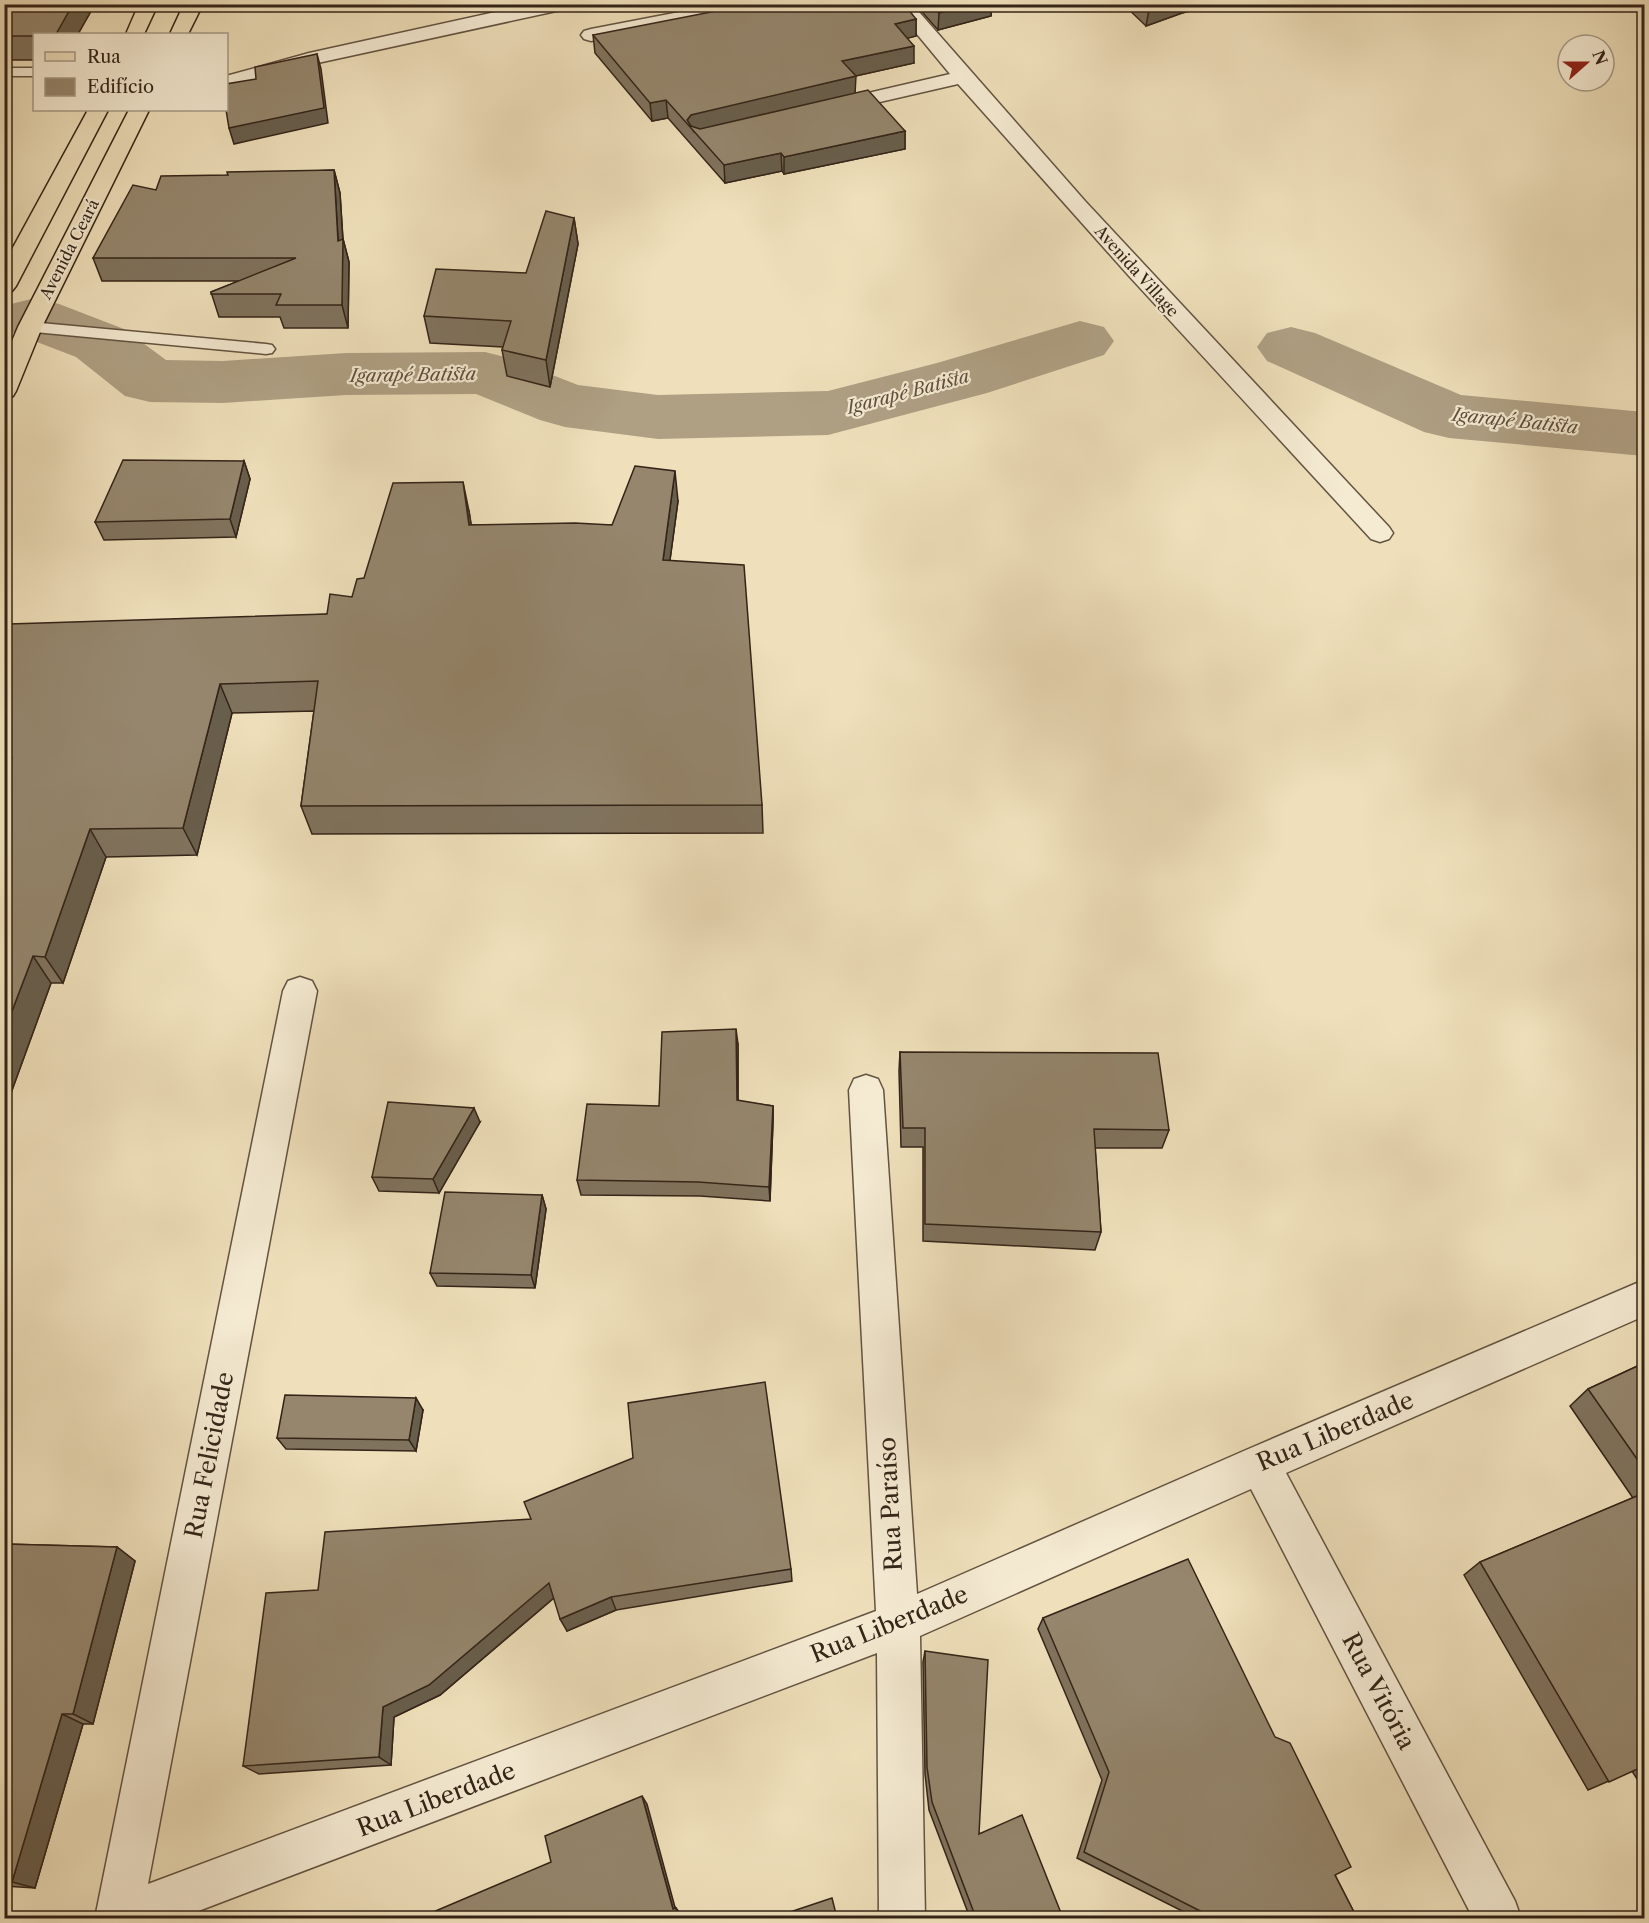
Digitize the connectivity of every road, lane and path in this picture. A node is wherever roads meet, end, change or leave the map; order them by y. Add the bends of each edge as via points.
1 (149, 4) edge
2 (194, 4) edge
3 (561, 4) edge
4 (754, 4) edge
5 (901, 4) edge
6 (135, 33) edge
7 (180, 33) edge
8 (591, 35) edge
9 (309, 59) junction
10 (228, 61) edge
11 (4, 72) edge
12 (33, 72) edge
13 (962, 77) junction
14 (228, 82) edge
15 (97, 111) edge
16 (139, 111) edge
17 (814, 111) edge
18 (4, 286) edge
19 (30, 327) junction
20 (266, 349) dead end
21 (4, 392) edge
22 (1380, 532) dead end
23 (300, 991) dead end
24 (866, 1090) dead end
25 (1644, 1298) edge
26 (1260, 1464) junction
27 (898, 1624) junction
28 (119, 1918) edge
29 (902, 1918) edge
30 (1498, 1918) edge

1 - 6 main road
2 - 7 main road
3 - 9 street
4 - 8 street
5 - 13 street, Avenida Village
9 - 10 street
9 - 14 street
11 - 12 lane
13 - 17 street
13 - 22 street, Avenida Village via 1171,309
15 - 18 main road
16 - 19 main road, Avenida Ceará
19 - 20 lane
19 - 21 main road, Avenida Ceará
23 - 28 street, Rua Felicidade
24 - 27 street, Rua Paraíso
25 - 26 street, Rua Liberdade
26 - 27 street, Rua Liberdade
26 - 30 street, Rua Vitória
27 - 28 street, Rua Liberdade
27 - 29 street, Rua Paraíso

